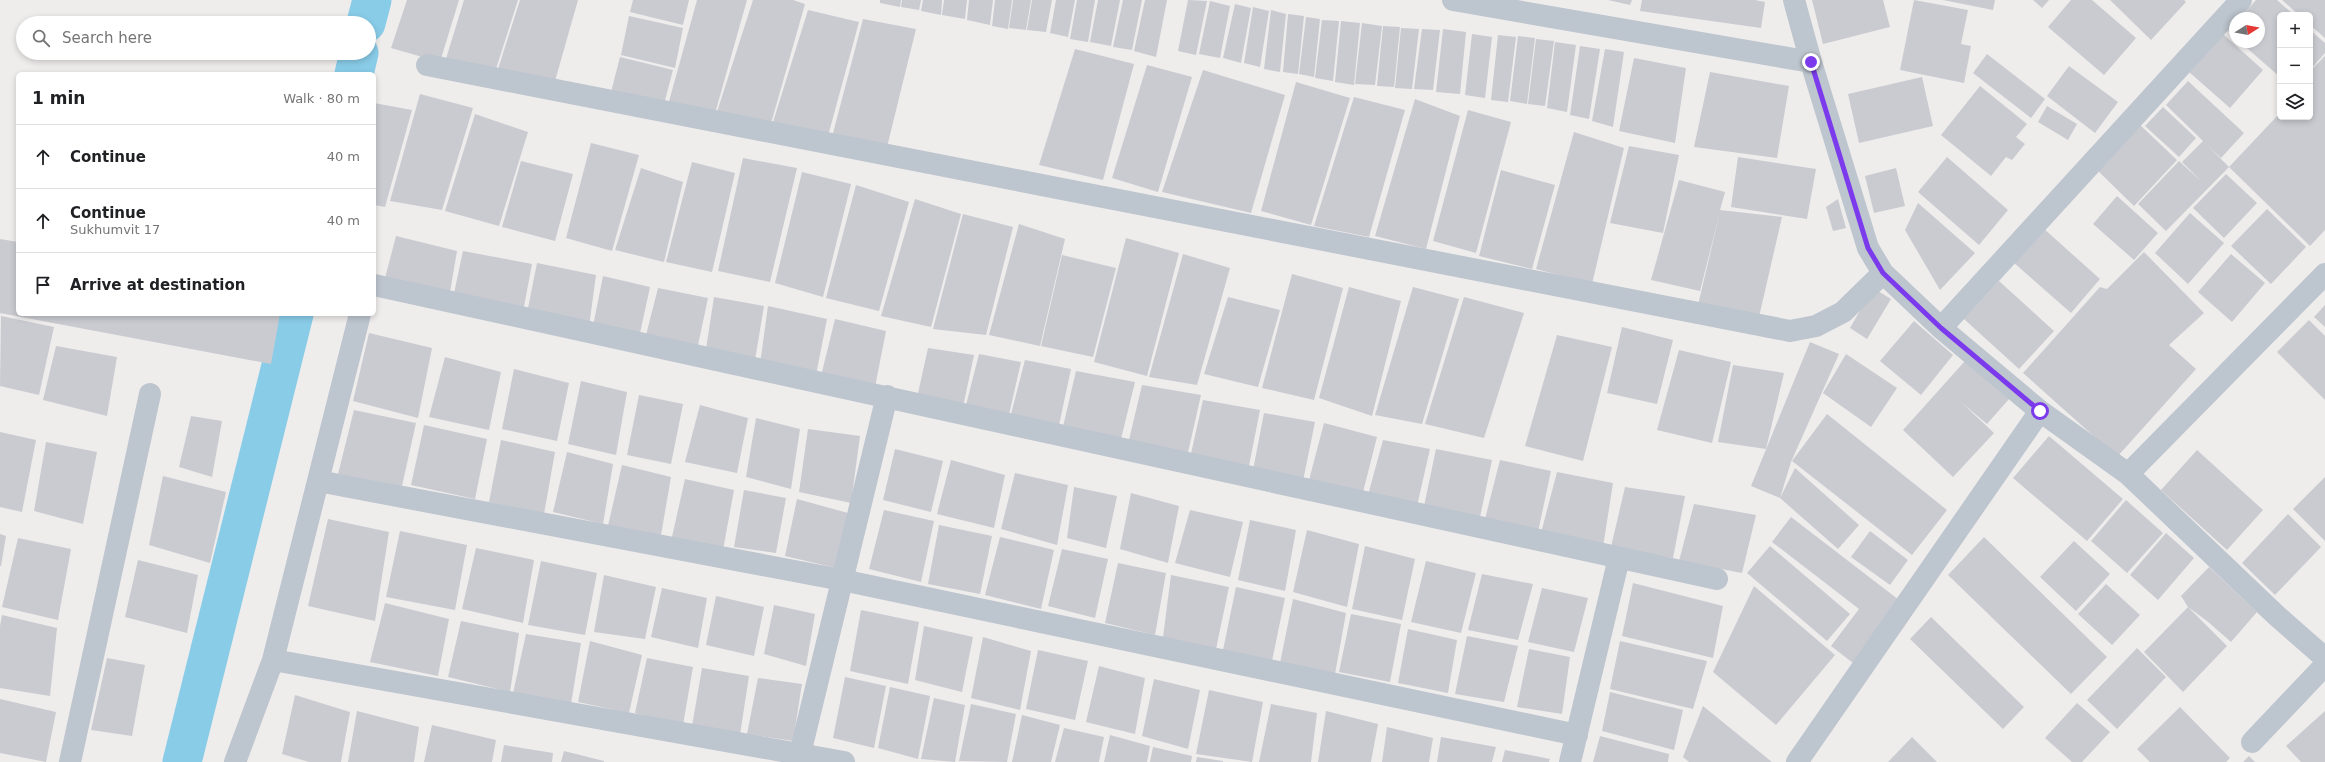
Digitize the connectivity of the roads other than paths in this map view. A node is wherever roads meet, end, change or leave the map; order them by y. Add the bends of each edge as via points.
1 (1453, 0) edge
2 (1794, 0) edge
3 (2241, 0) edge
4 (1811, 62) junction
5 (427, 65) dead end
6 (1883, 273) junction
7 (2325, 274) edge
8 (376, 285) edge
9 (359, 316) edge
10 (1941, 328) junction
11 (150, 394) dead end
12 (887, 396) junction
13 (2040, 411) junction
14 (2128, 474) junction
15 (318, 481) junction
16 (1619, 558) junction
17 (1717, 579) dead end
18 (842, 580) junction
19 (2325, 658) edge
20 (273, 660) junction
21 (2325, 665) edge
22 (1577, 735) junction
23 (2252, 742) dead end
24 (798, 758) edge
25 (70, 762) edge
26 (235, 762) edge
27 (844, 762) edge
28 (1570, 762) edge
29 (1797, 762) edge

1 - 4 street
2 - 4 street
3 - 10 street
4 - 6 street via 1868,248
5 - 6 street via 1790,331 1816,326 1843,312
6 - 10 street
7 - 14 street
8 - 12 street
9 - 15 street
10 - 13 street
11 - 25 street
12 - 16 street
12 - 18 street
13 - 14 street
13 - 29 street
14 - 19 street via 2277,616
15 - 18 street
15 - 20 street
16 - 17 street
16 - 22 street
18 - 22 street
18 - 24 street
20 - 24 street
20 - 26 street
21 - 23 street
22 - 28 street
24 - 27 street

